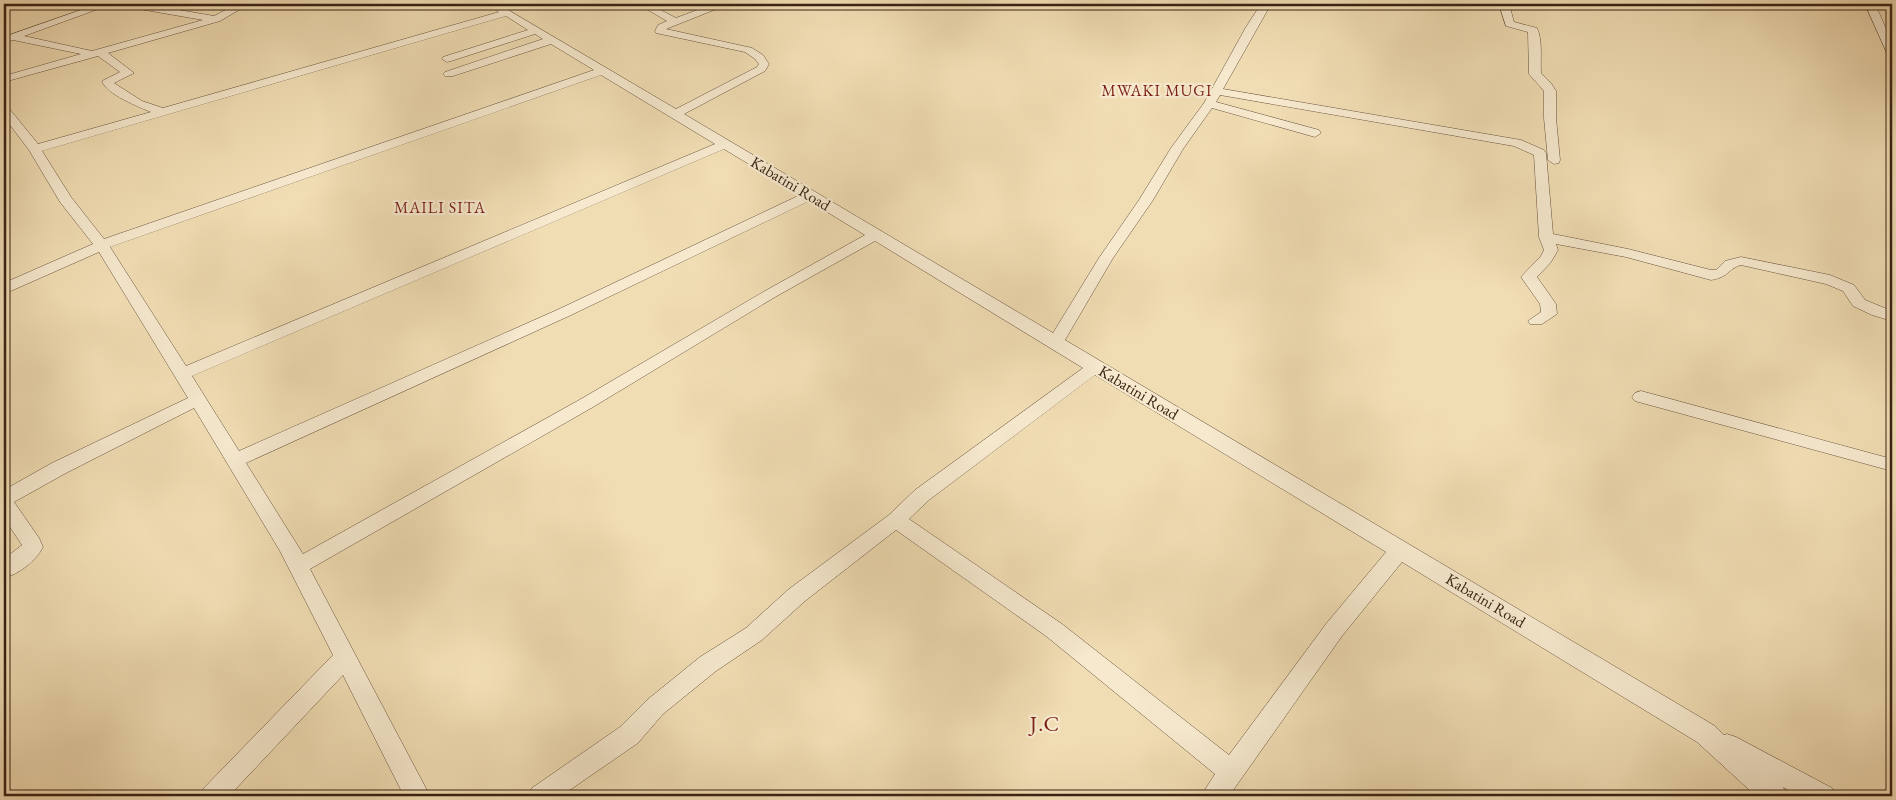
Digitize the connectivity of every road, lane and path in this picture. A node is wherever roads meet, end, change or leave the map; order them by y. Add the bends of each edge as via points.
1 (107, 4) edge
2 (128, 4) edge
3 (244, 4) edge
4 (492, 4) edge
5 (722, 4) edge
6 (1109, 4) edge
7 (1177, 4) edge
8 (1266, 4) edge
9 (1504, 4) edge
10 (1870, 4) edge
11 (648, 7) dead end
12 (507, 13) junction
13 (216, 19) junction
14 (676, 22) junction
15 (537, 30) junction
16 (7, 38) edge
17 (552, 40) junction
18 (95, 52) junction
19 (1892, 53) edge
20 (447, 59) dead end
21 (604, 70) junction
22 (449, 74) dead end
23 (4, 79) edge
24 (1216, 91) junction
25 (213, 99) junction
26 (1209, 104) junction
27 (4, 109) edge
28 (227, 110) dead end
29 (162, 112) junction
30 (675, 114) junction
31 (1315, 133) dead end
32 (726, 144) junction
33 (35, 149) junction
34 (1554, 160) dead end
35 (811, 195) junction
36 (876, 235) junction
37 (1546, 237) junction
38 (102, 246) junction
39 (4, 289) edge
40 (1892, 316) edge
41 (1536, 321) dead end
42 (1056, 342) junction
43 (1097, 366) junction
44 (183, 374) junction
45 (1641, 397) dead end
46 (199, 399) junction
47 (236, 460) junction
48 (1892, 465) edge
49 (896, 520) junction
50 (1401, 549) junction
51 (299, 566) junction
52 (4, 570) edge
53 (345, 656) junction
54 (1706, 734) junction
55 (1230, 771) junction
56 (213, 796) edge
57 (417, 796) edge
58 (541, 796) edge
59 (1214, 796) edge
60 (1774, 796) edge
61 (1824, 796) edge

1 - 16 street
2 - 13 street
3 - 13 street
4 - 12 street, Kabatini Road
5 - 14 street
6 - 7 street
8 - 24 street
9 - 34 street via 1510,24 1533,30 1535,74 1550,91
10 - 19 street
11 - 14 street
12 - 15 street, Kabatini Road
12 - 25 street
13 - 18 street
14 - 30 street via 660,30 748,50 764,64 761,69
15 - 17 street, Kabatini Road
15 - 20 street
16 - 18 street
17 - 21 street, Kabatini Road
17 - 22 street
18 - 23 street
18 - 29 street via 128,72 108,81 109,84 138,103
21 - 30 street, Kabatini Road
21 - 38 street
24 - 26 street
24 - 37 street via 1517,143 1540,153
25 - 28 street
25 - 29 street
26 - 31 street
26 - 42 street via 1106,258
27 - 33 street
29 - 33 street
30 - 32 street, Kabatini Road
32 - 35 street, Kabatini Road
32 - 44 street
33 - 38 street via 65,199
35 - 36 street, Kabatini Road
35 - 47 street via 508,338
36 - 42 street, Kabatini Road
36 - 51 street
37 - 40 street via 1628,253 1711,275 1720,274 1730,264 1742,261 1830,280 1849,288 1859,304
37 - 41 street via 1551,250 1547,261 1533,270 1529,277 1548,304 1549,314
38 - 39 street
38 - 44 street
42 - 43 street, Kabatini Road
43 - 49 street via 922,495
43 - 50 street, Kabatini Road
44 - 46 street
45 - 48 street
46 - 47 street
46 - 52 street via 6,497 5,505 33,547
47 - 51 street
49 - 55 street via 1054,630
49 - 58 street via 797,595 754,634 708,664 655,707 629,735
50 - 54 street, Kabatini Road
50 - 55 street via 1339,622
51 - 53 street
53 - 56 street
53 - 57 street
54 - 60 street, Kabatini Road
54 - 61 street
55 - 59 street

